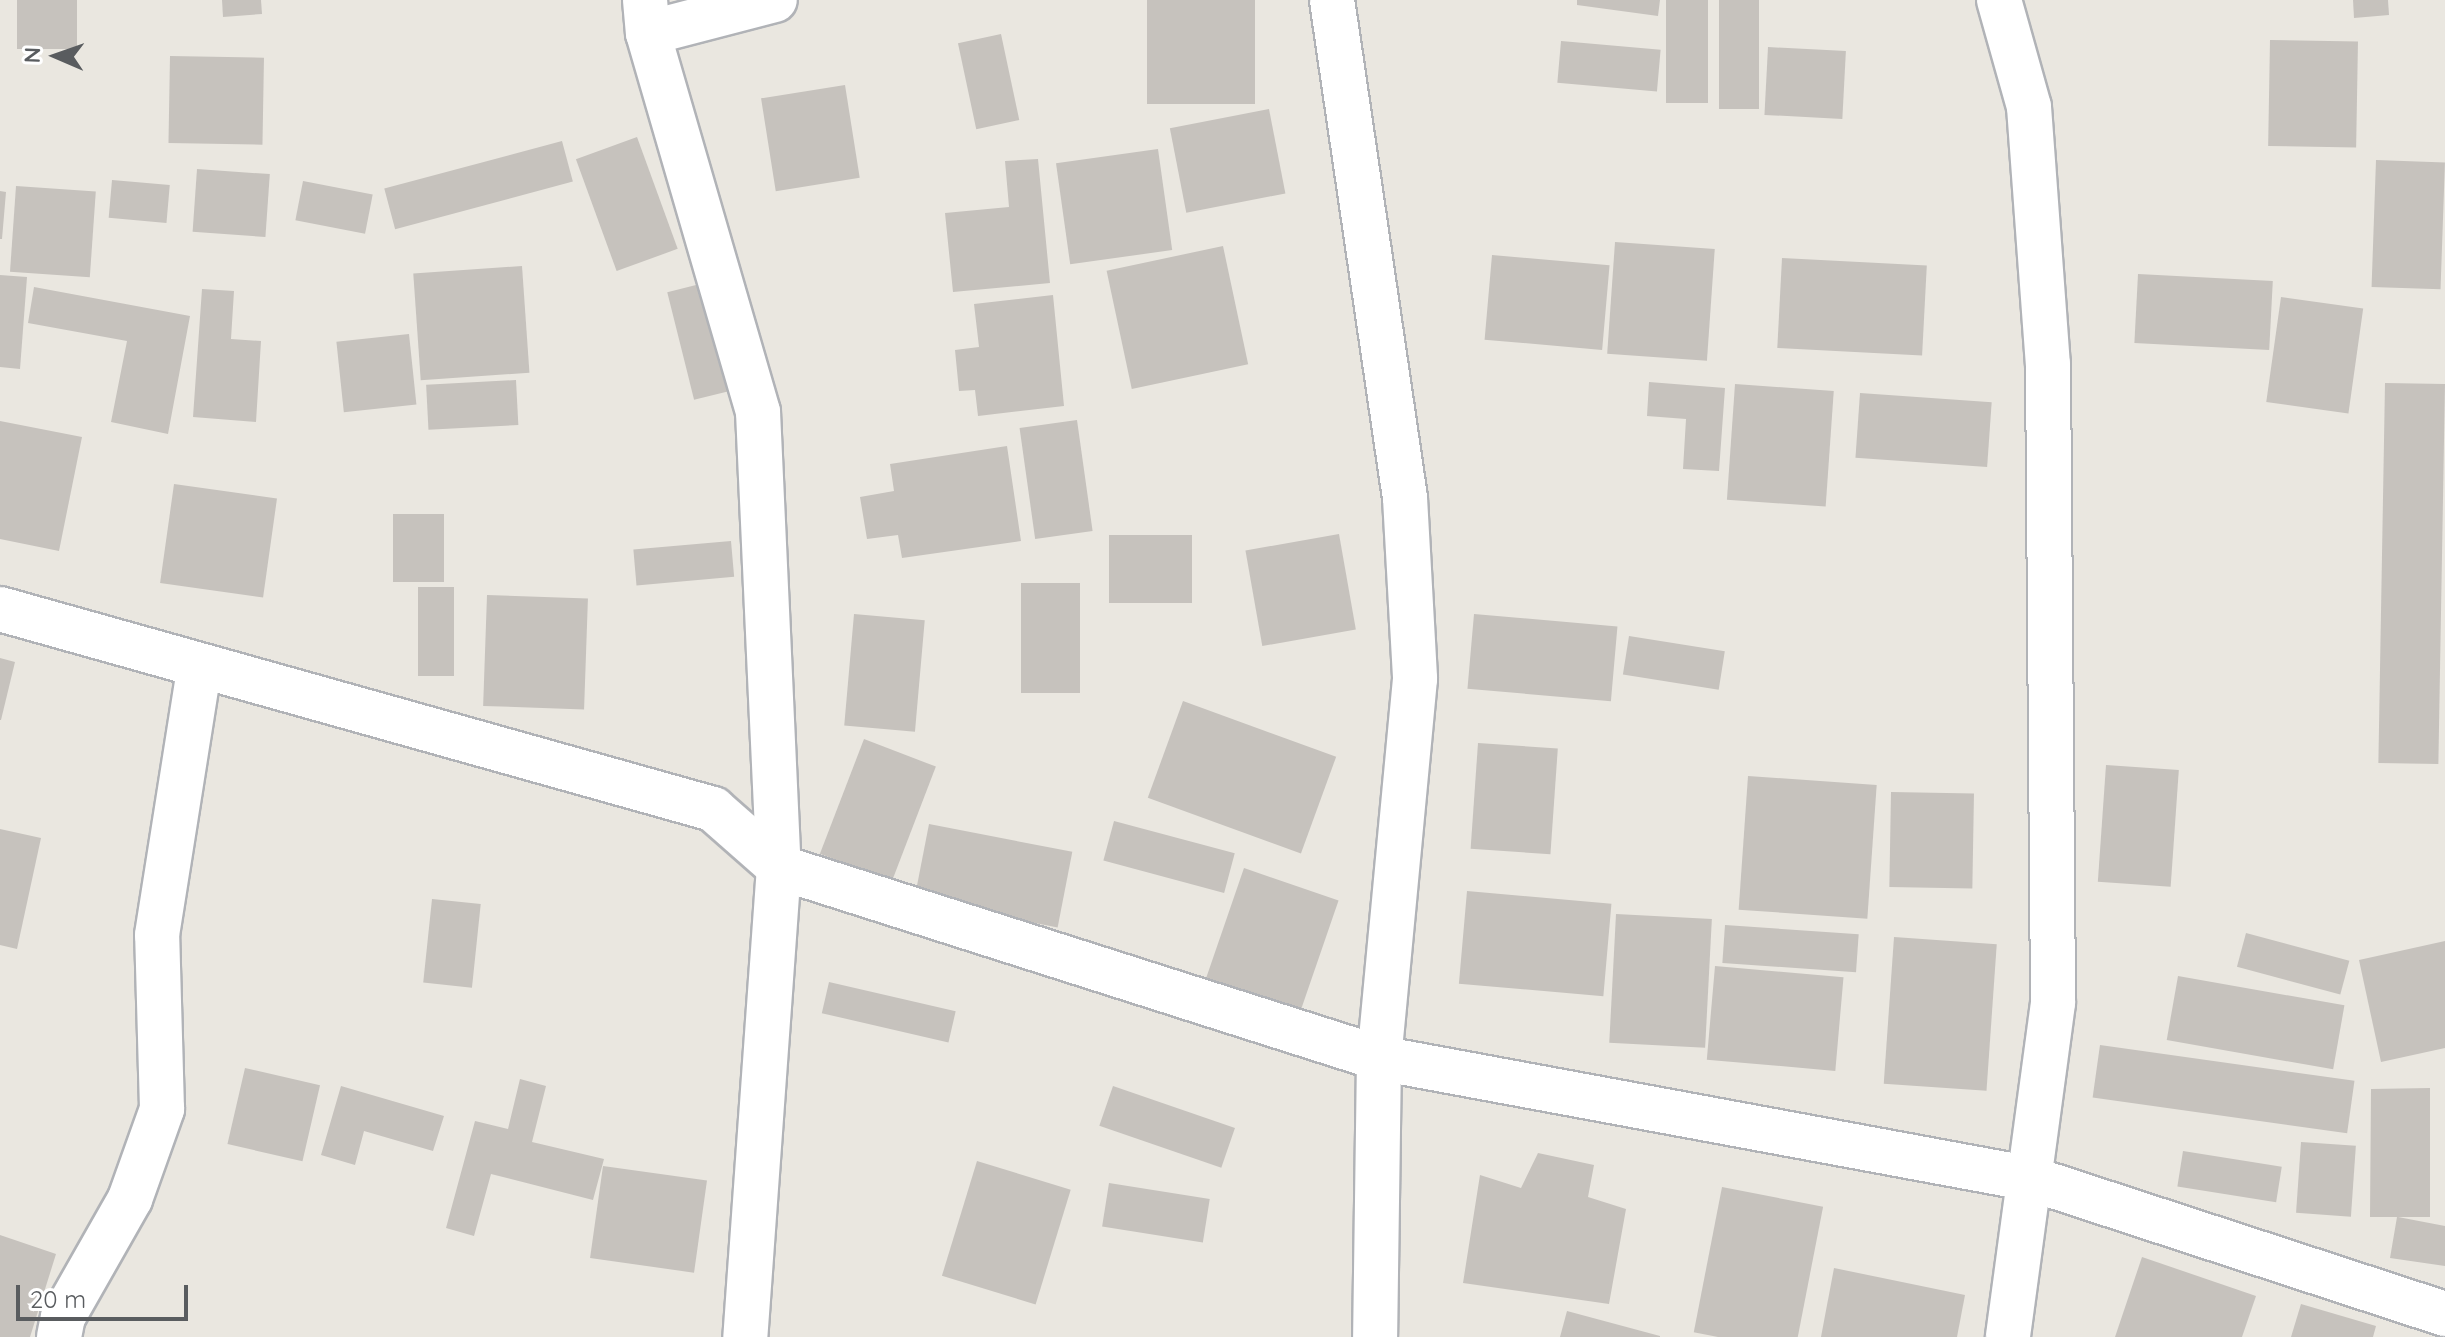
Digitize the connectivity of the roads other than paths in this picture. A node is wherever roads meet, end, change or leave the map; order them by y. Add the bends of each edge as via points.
1 (775, 0) edge
2 (1332, 0) edge
3 (1999, 0) edge
4 (646, 16) edge
5 (0, 609) edge
6 (200, 665) junction
7 (779, 867) junction
8 (1379, 1058) junction
9 (2032, 1179) junction
10 (2445, 1314) edge
11 (59, 1337) edge
12 (745, 1337) edge
13 (1375, 1337) edge
14 (2008, 1337) edge

1 - 4 street
2 - 8 street via 1405,498 1415,679
3 - 9 street via 2029,107 2048,364 2053,1003
4 - 7 street via 758,412
5 - 6 street
6 - 7 street via 713,809
6 - 11 street via 157,935 162,1109 130,1199 63,1317
7 - 8 street
7 - 12 street
8 - 9 street
8 - 13 street
9 - 10 street
9 - 14 street

